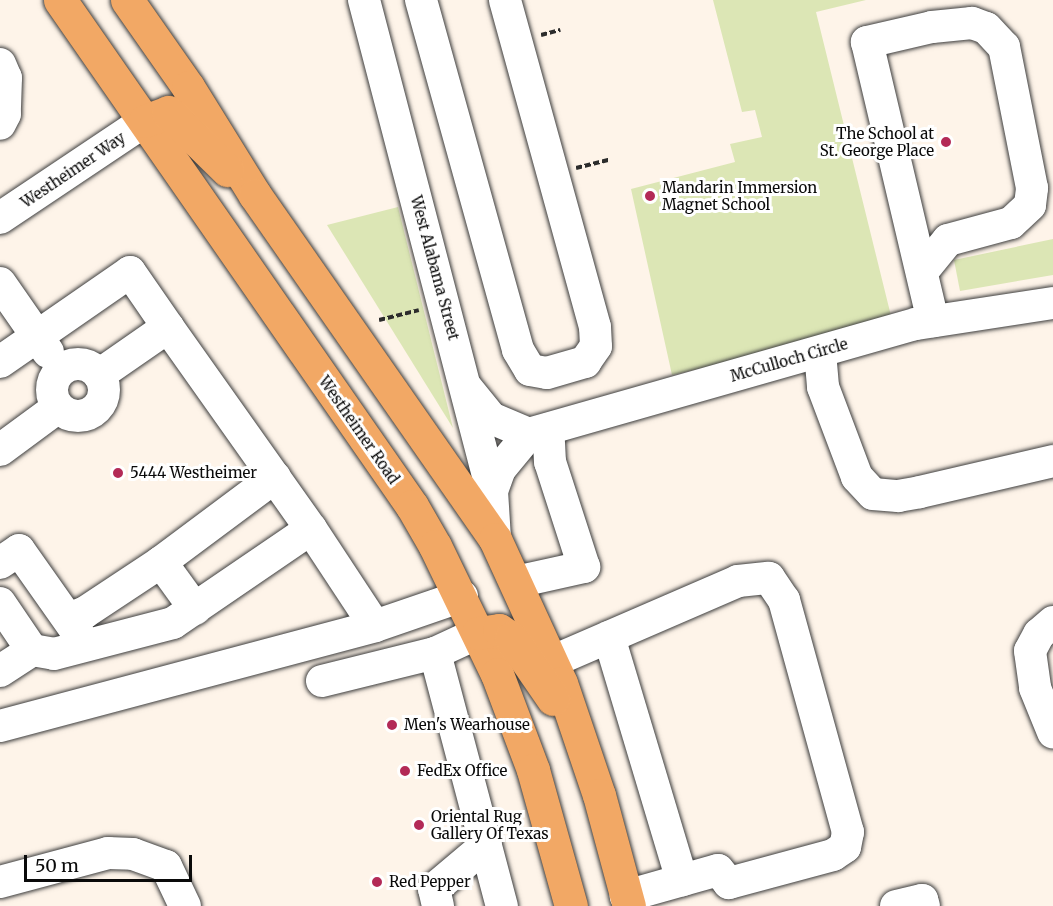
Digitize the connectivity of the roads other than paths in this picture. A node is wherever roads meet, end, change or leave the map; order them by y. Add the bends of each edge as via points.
1 (60, 0) edge
2 (127, 0) edge
3 (364, 0) edge
4 (421, 0) edge
5 (505, 0) edge
6 (0, 64) edge
7 (146, 121) junction
8 (0, 124) edge
9 (255, 195) junction
10 (0, 218) edge
11 (922, 272) junction
12 (0, 283) edge
13 (1053, 303) edge
14 (933, 321) junction
15 (168, 327) junction
16 (37, 336) junction
17 (820, 352) junction
18 (0, 362) edge
19 (61, 370) junction
20 (99, 375) junction
21 (466, 387) junction
22 (57, 408) junction
23 (539, 432) junction
24 (0, 450) edge
25 (1053, 461) edge
26 (274, 477) junction
27 (492, 491) junction
28 (311, 529) junction
29 (495, 539) junction
30 (161, 562) junction
31 (0, 563) edge
32 (516, 582) junction
33 (462, 596) junction
34 (0, 603) edge
35 (195, 609) junction
36 (70, 618) junction
37 (1053, 622) edge
38 (375, 627) junction
39 (478, 633) junction
40 (609, 637) junction
41 (85, 646) junction
42 (32, 650) junction
43 (435, 653) junction
44 (551, 662) junction
45 (0, 671) edge
46 (322, 681) dead end
47 (0, 726) edge
48 (577, 732) junction
49 (1053, 732) edge
50 (486, 845) junction
51 (10, 879) edge
52 (682, 880) junction
53 (627, 901) edge
54 (185, 906) edge
55 (438, 906) edge
56 (502, 906) edge
57 (570, 906) edge
58 (897, 906) edge
59 (924, 906) edge

1 - 7 main road, Westheimer Road
2 - 9 main road
3 - 21 street, West Alabama Street
4 - 5 street via 518,350 530,370 547,373 585,362 596,346 594,327
6 - 8 street via 6,78
7 - 9 main road via 168,112
7 - 10 street, Westheimer Way
7 - 33 main road, Westheimer Road via 412,506
9 - 29 main road
11 - 11 street via 948,240 1011,223 1030,204 1032,188 1004,47 986,27 972,23 932,27 867,42
11 - 14 street
12 - 16 street
13 - 14 street, McCulloch Circle
14 - 17 street, McCulloch Circle
15 - 16 street via 130,272
15 - 20 street
15 - 26 street
16 - 18 street
16 - 19 street
17 - 23 street, McCulloch Circle
17 - 25 street via 823,387 856,477 873,494 898,496 920,492
19 - 20 street via 85,365
19 - 22 street via 51,392
20 - 22 street via 103,383 102,401 90,414 73,417
21 - 23 street via 491,418
21 - 27 street, West Alabama Street
22 - 24 street
23 - 27 street via 500,469
23 - 32 street via 584,567
26 - 28 street
26 - 30 street
27 - 29 street, West Alabama Street
28 - 35 street
28 - 38 street
29 - 32 main road
30 - 35 street
30 - 36 street via 84,613
31 - 36 street via 18,550
32 - 44 main road
33 - 38 street
33 - 39 main road, Westheimer Road
34 - 42 street
35 - 41 street via 174,623
36 - 41 street
37 - 49 street via 1039,634 1030,651 1035,688
38 - 47 street
39 - 43 street
39 - 48 main road via 499,630 511,638
39 - 57 main road, Westheimer Road via 533,770
40 - 44 street
40 - 52 street
40 - 52 street via 738,581 766,577 780,590 848,842 842,851 729,883 718,870
41 - 42 street via 54,654
42 - 45 street
43 - 46 street
43 - 50 street
44 - 48 main road
48 - 53 main road
50 - 55 street via 434,889
50 - 56 street
51 - 54 street via 108,853 133,854 166,866
52 - 53 street
58 - 59 street via 922,900

